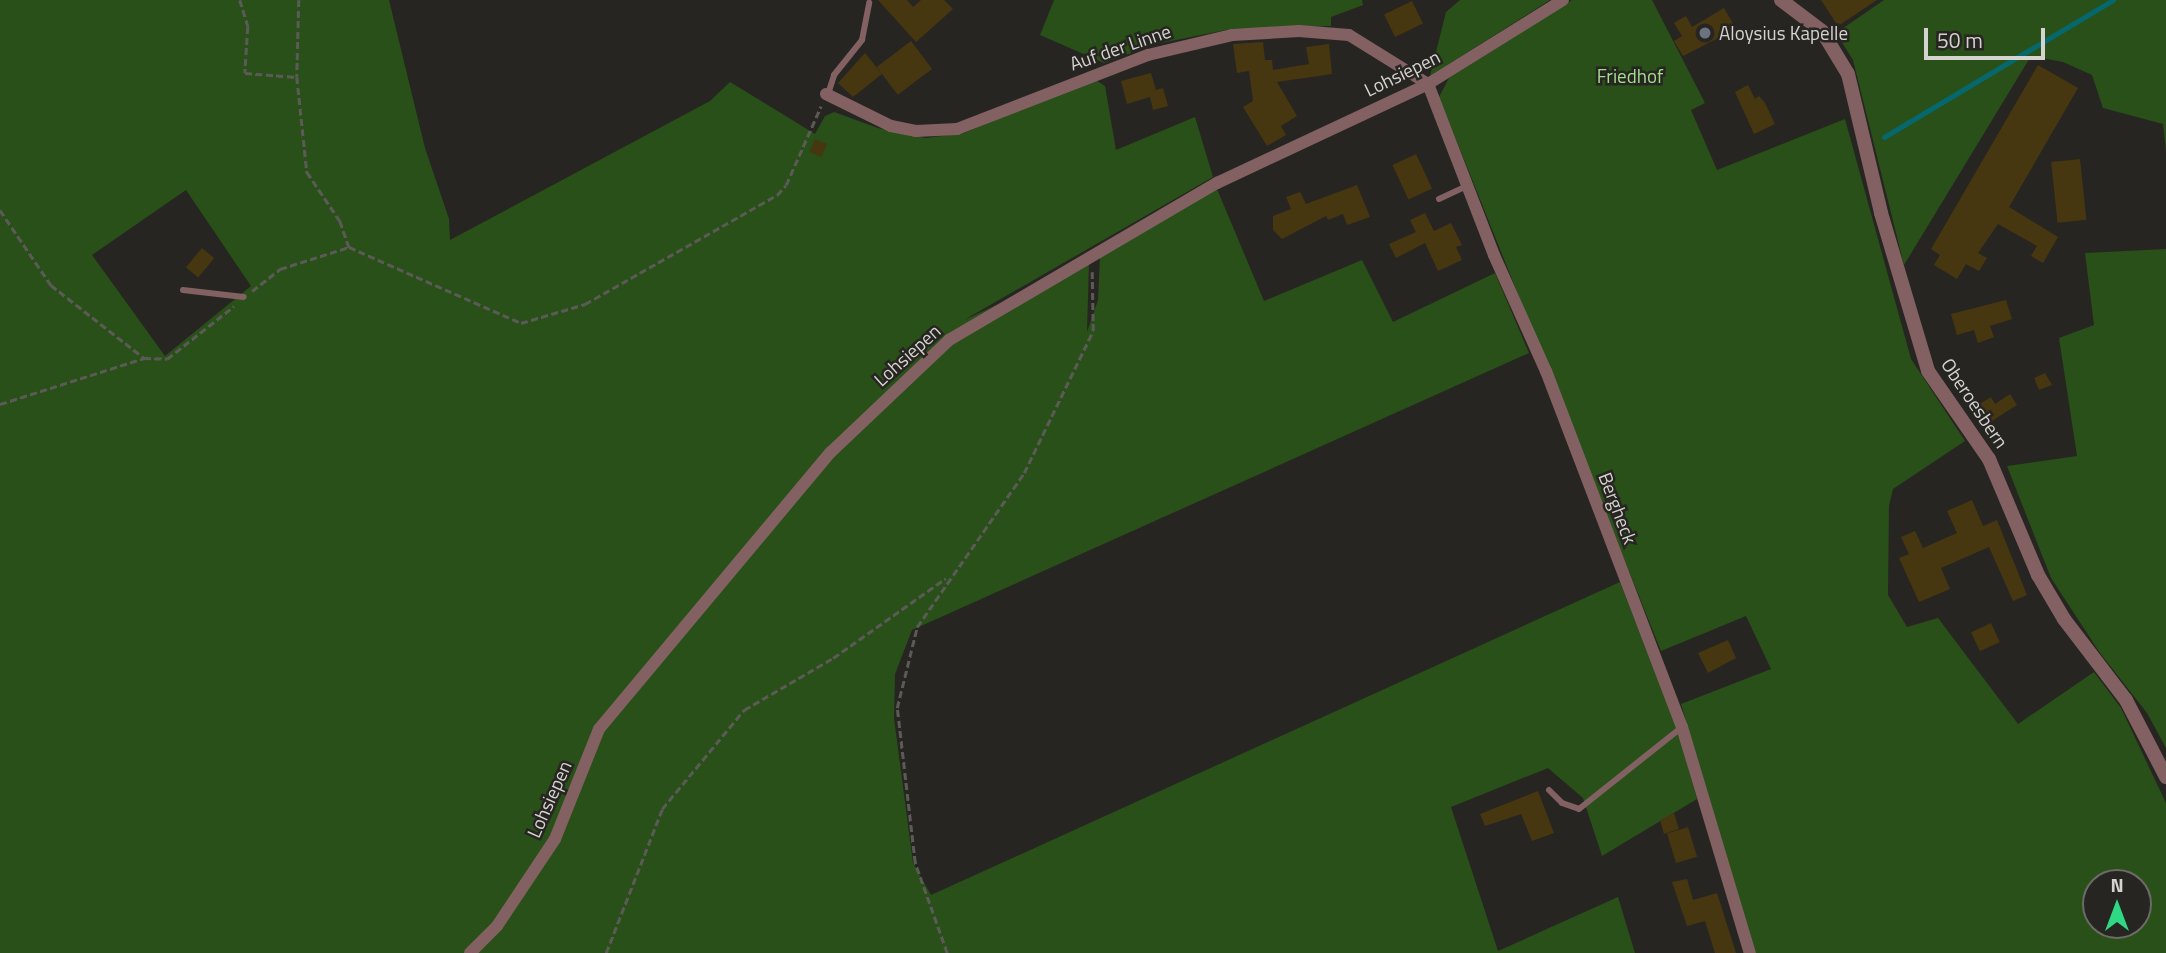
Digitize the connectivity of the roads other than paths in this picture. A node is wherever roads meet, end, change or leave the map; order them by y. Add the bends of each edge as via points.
1 (1563, 0) edge
2 (1781, 0) edge
3 (869, 3) dead end
4 (1428, 84) junction
5 (827, 94) joint
6 (1467, 186) junction
7 (1439, 199) dead end
8 (183, 290) dead end
9 (244, 297) road end
10 (1682, 727) junction
11 (2166, 777) edge
12 (1549, 790) dead end
13 (470, 953) edge
14 (1750, 953) edge

1 - 4 street, Lohsiepen
2 - 11 street, Oberoesbern via 1822,31 1848,74 1881,213 1928,370 1989,459 2038,575 2064,619 2126,700
3 - 5 lane via 862,40 834,75
4 - 5 street, Auf der Linne via 1349,35 1299,31 1232,35 1149,55 957,129 916,131 891,126
4 - 6 street, Bergheck
4 - 13 street, Lohsiepen via 1217,183 949,340 831,452 599,729 555,839 497,926
6 - 7 lane
6 - 10 street, Bergheck via 1546,370
8 - 9 lane
10 - 12 lane via 1579,809 1562,803
10 - 14 street, Bergheck

